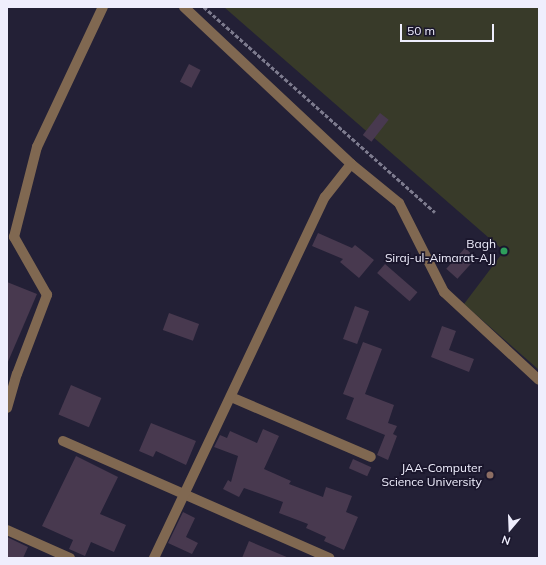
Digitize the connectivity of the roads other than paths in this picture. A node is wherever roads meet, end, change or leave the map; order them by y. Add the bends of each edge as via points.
1 (103, 7) edge
2 (184, 7) edge
3 (351, 164) junction
4 (539, 380) edge
5 (231, 397) junction
6 (7, 408) edge
7 (63, 441) dead end
8 (371, 457) dead end
9 (185, 493) junction
10 (7, 530) edge
11 (70, 558) edge
12 (154, 558) edge
13 (329, 558) edge

1 - 6 street via 37,147 14,237 47,295
2 - 3 street
3 - 4 street via 399,203 444,292
3 - 5 street via 325,197
5 - 8 street
5 - 9 street
7 - 9 street
9 - 12 street
9 - 13 street
10 - 11 street

